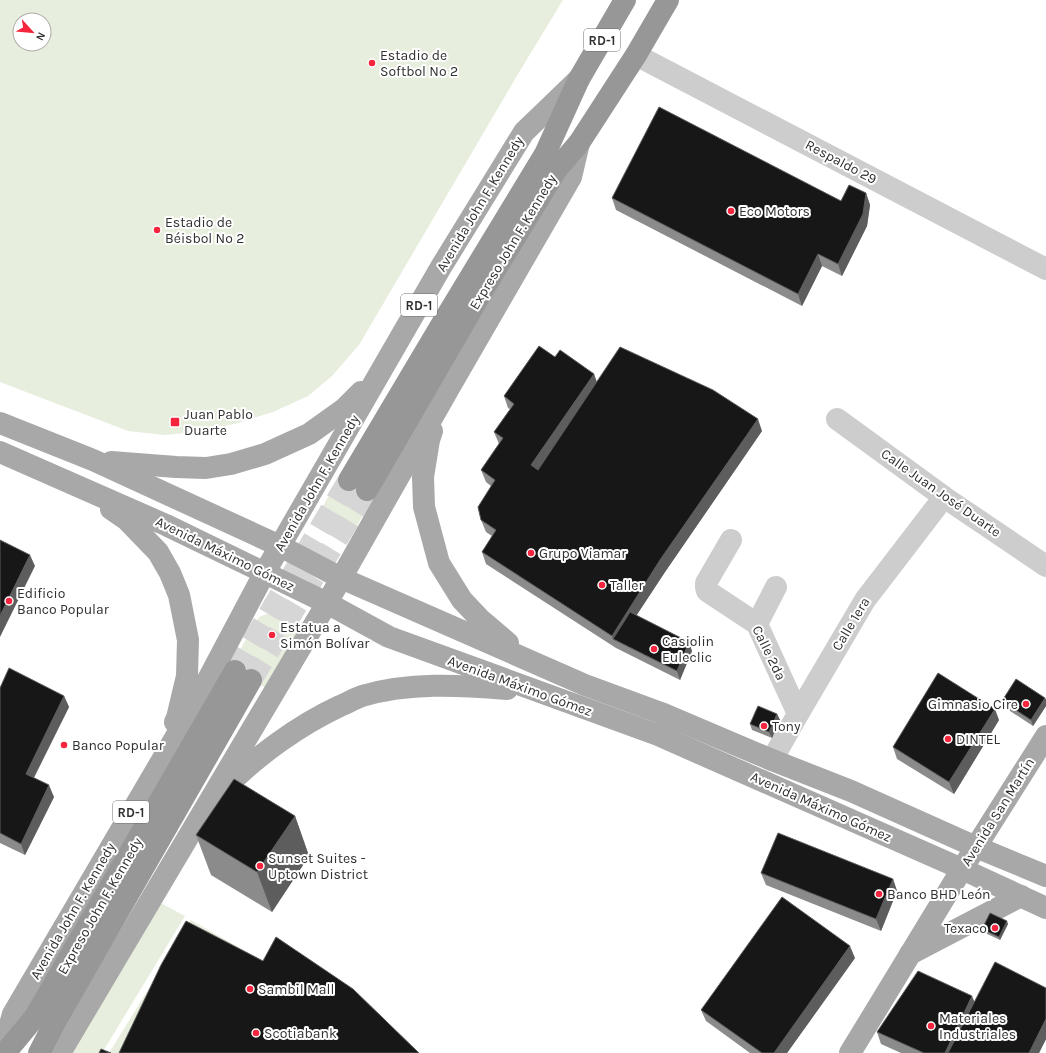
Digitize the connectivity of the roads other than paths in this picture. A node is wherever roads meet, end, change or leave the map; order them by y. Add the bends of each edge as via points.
1 (625, 0) edge
2 (668, 0) edge
3 (636, 55) junction
4 (578, 79) junction
5 (580, 143) junction
6 (1046, 269) edge
7 (384, 367) junction
8 (450, 388) junction
9 (837, 419) dead end
10 (0, 423) edge
11 (0, 452) edge
12 (93, 460) junction
13 (82, 489) junction
14 (944, 497) junction
15 (731, 540) dead end
16 (280, 546) junction
17 (1046, 566) edge
18 (265, 572) junction
19 (341, 578) junction
20 (776, 587) dead end
21 (327, 603) junction
22 (758, 624) junction
23 (539, 664) junction
24 (539, 692) junction
25 (798, 714) junction
26 (1046, 736) edge
27 (772, 760) junction
28 (149, 782) junction
29 (203, 812) junction
30 (976, 847) junction
31 (962, 869) junction
32 (1046, 876) edge
33 (1021, 896) junction
34 (1046, 908) edge
35 (910, 954) junction
36 (2, 1053) edge
37 (5, 1053) edge
38 (39, 1053) edge
39 (60, 1053) edge
40 (850, 1053) edge

1 - 4 highway, Expreso John F. Kennedy / RD-1
2 - 3 highway, Expreso John F. Kennedy / RD-1
3 - 5 highway, Expreso John F. Kennedy / RD-1
3 - 6 street, Respaldo 29
4 - 5 highway, Expreso John F. Kennedy / RD-1 via 545,154 443,322 358,485 556,170
4 - 7 main road, Avenida John F. Kennedy / RD-1 via 524,132 441,267
5 - 8 main road, RD-1 via 571,178
7 - 12 main road via 344,409 309,434 264,454 206,468
7 - 16 main road, Avenida John F. Kennedy / RD-1
8 - 19 main road, RD-1
8 - 23 main road via 429,440 423,477 424,507 439,563 462,600 480,619
9 - 14 street, Calle Juan José Duarte
10 - 12 main road, Avenida Máximo Gómez
11 - 13 main road, Avenida Máximo Gómez
12 - 16 main road, Avenida Máximo Gómez
13 - 18 main road, Avenida Máximo Gómez
13 - 28 main road via 126,520 158,552 180,595 188,640 186,676 177,718
14 - 17 street, Calle Juan José Duarte
14 - 25 street, Calle 1era via 865,600
15 - 22 street, Calle 2da via 706,587 708,591
16 - 18 main road, Avenida John F. Kennedy / RD-1
16 - 19 main road, Avenida Máximo Gómez
18 - 21 main road, Avenida Máximo Gómez
18 - 28 main road, Avenida John F. Kennedy / RD-1 via 195,704
19 - 21 main road, RD-1
19 - 23 main road, Avenida Máximo Gómez
20 - 22 street
21 - 24 main road, Avenida Máximo Gómez via 388,637
21 - 29 main road, RD-1
22 - 25 street, Calle 2da
23 - 27 main road, Avenida Máximo Gómez
24 - 29 main road via 478,686 430,686 388,690 361,696 296,731 266,752 234,779
24 - 31 main road, Avenida Máximo Gómez via 658,736
25 - 27 street, Calle 1era
26 - 30 main road, Avenida San Martín
27 - 30 main road, Avenida Máximo Gómez via 851,791
28 - 36 main road, Avenida John F. Kennedy / RD-1 via 13,1014
29 - 39 main road, RD-1
30 - 31 main road, Avenida San Martín
30 - 32 main road, Avenida Máximo Gómez
31 - 33 main road, Avenida Máximo Gómez
31 - 35 main road, Avenida San Martín
33 - 34 main road, Avenida Máximo Gómez
33 - 35 main road
35 - 40 main road, Avenida San Martín
37 - 38 highway, Expreso John F. Kennedy / RD-1 via 35,1017 243,675

